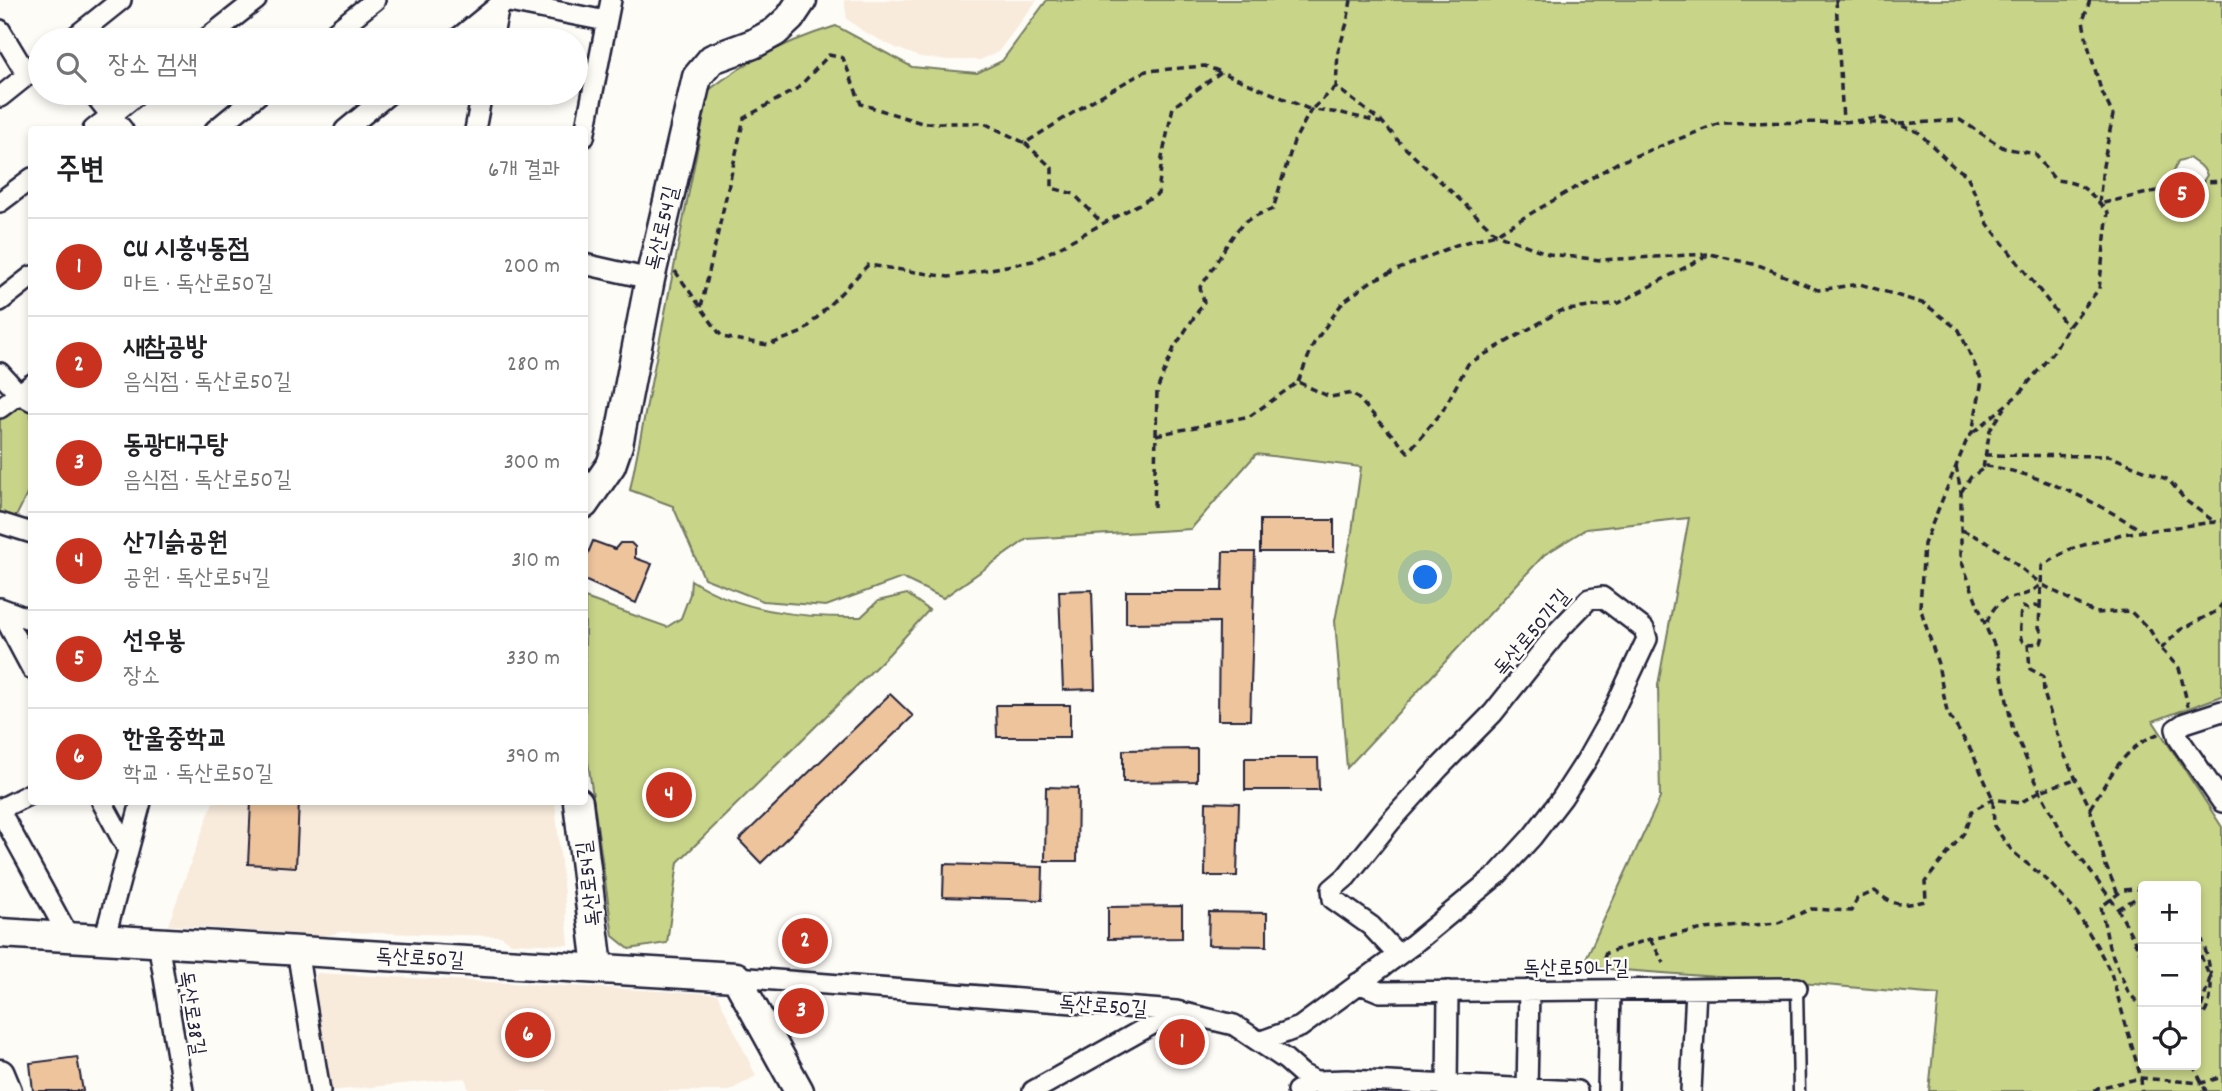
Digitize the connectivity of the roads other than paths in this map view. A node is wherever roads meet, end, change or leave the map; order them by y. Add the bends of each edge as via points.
1 (121, 0) edge
2 (256, 0) edge
3 (375, 0) edge
4 (611, 0) edge
5 (802, 0) edge
6 (496, 2) edge
7 (606, 21) junction
8 (86, 28) edge
9 (220, 28) edge
10 (340, 28) edge
11 (469, 28) edge
12 (493, 28) edge
13 (0, 30) edge
14 (28, 63) edge
15 (28, 75) edge
16 (0, 97) edge
17 (103, 105) edge
18 (130, 105) edge
19 (245, 105) edge
20 (375, 105) edge
21 (479, 105) edge
22 (117, 122) edge
23 (220, 126) edge
24 (350, 126) edge
25 (474, 126) edge
26 (586, 126) edge
27 (28, 181) edge
28 (0, 202) edge
29 (588, 265) edge
30 (28, 279) edge
31 (650, 279) junction
32 (0, 300) edge
33 (0, 373) edge
34 (27, 393) edge
35 (0, 408) edge
36 (588, 498) edge
37 (0, 523) edge
38 (28, 532) edge
39 (0, 609) edge
40 (28, 619) edge
41 (28, 662) edge
42 (2222, 711) edge
43 (28, 795) edge
44 (2222, 802) edge
45 (104, 805) edge
46 (140, 805) edge
47 (578, 805) edge
48 (0, 810) edge
49 (128, 850) junction
50 (0, 933) edge
51 (69, 937) junction
52 (104, 940) junction
53 (158, 942) junction
54 (297, 950) junction
55 (1398, 955) junction
56 (598, 967) junction
57 (736, 977) junction
58 (1358, 983) junction
59 (1797, 988) joint
60 (1696, 989) junction
61 (1530, 990) junction
62 (1610, 990) junction
63 (1448, 991) junction
64 (1176, 1011) junction
65 (1259, 1042) junction
66 (0, 1074) edge
67 (1317, 1081) junction
68 (1447, 1088) edge
69 (1527, 1090) edge
70 (7, 1091) edge
71 (183, 1091) edge
72 (320, 1091) edge
73 (799, 1091) edge
74 (1033, 1091) edge
75 (1297, 1091) edge
76 (1334, 1091) edge
77 (1577, 1091) edge
78 (1608, 1091) edge
79 (1691, 1091) edge
80 (1799, 1091) edge

1 - 8 street
2 - 9 street
3 - 10 street
4 - 7 street
5 - 31 street, 독산로54길 via 775,32 712,59 697,77
6 - 7 street
6 - 11 street
6 - 12 street
7 - 26 street
13 - 14 street
15 - 16 street
17 - 22 street
18 - 22 street
19 - 23 street
20 - 24 street
21 - 25 street
27 - 28 street
29 - 31 street
30 - 32 street
31 - 36 street, 독산로54길 via 618,445 611,465
33 - 34 street
34 - 35 street
37 - 38 street
39 - 40 street
39 - 41 street
42 - 44 street via 2183,725 2179,739
43 - 48 street
45 - 49 street
46 - 49 street
47 - 56 street, 독산로54길
48 - 51 street
49 - 52 street
50 - 51 street, 독산로50길
51 - 52 street, 독산로50길
52 - 53 street, 독산로50길
53 - 54 street, 독산로50길
53 - 71 street, 독산로38길
54 - 56 street, 독산로50길
54 - 72 street
55 - 55 street, 독산로50가길 via 1498,874 1562,798 1609,720 1647,639 1644,629 1601,597 1590,599 1560,629 1493,713 1332,889 1333,899 1371,926
55 - 58 street, 독산로50가길
56 - 57 street, 독산로50길
57 - 64 street, 독산로50길
57 - 73 street
58 - 63 street, 독산로50나길 via 1380,992
58 - 65 street, 독산로50가길 via 1300,1027
59 - 60 street, 독산로50나길
59 - 80 lane
60 - 62 street, 독산로50나길
60 - 79 street
61 - 62 street, 독산로50나길
61 - 63 street, 독산로50나길
61 - 69 street
62 - 78 street
63 - 68 street
64 - 65 street, 독산로50길 via 1234,1025
64 - 74 street
65 - 67 street, 독산로50길
66 - 70 street
67 - 68 street
67 - 75 street
67 - 76 street, 독산로50길
68 - 69 street
69 - 77 street

